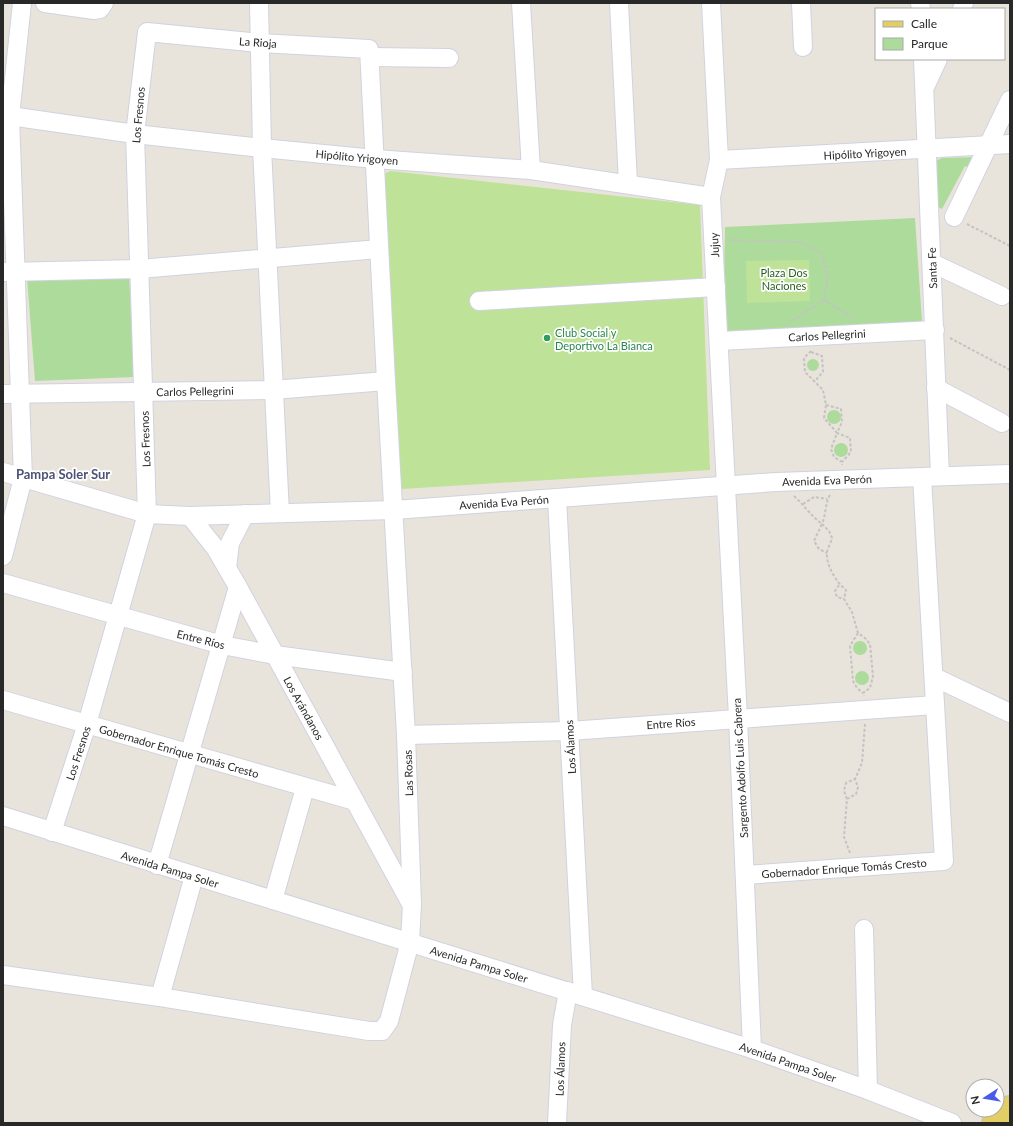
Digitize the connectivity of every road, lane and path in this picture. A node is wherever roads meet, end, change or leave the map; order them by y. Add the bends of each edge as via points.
1 (22, 3) edge
2 (45, 3) edge
3 (259, 3) edge
4 (521, 3) edge
5 (620, 3) edge
6 (711, 3) edge
7 (801, 3) edge
8 (104, 4) edge
9 (147, 32) joint
10 (260, 43) junction
11 (803, 47) dead end
12 (369, 53) junction
13 (449, 58) dead end
14 (923, 60) edge
15 (938, 60) edge
16 (924, 88) junction
17 (1010, 100) edge
18 (6, 116) edge
19 (135, 134) junction
20 (1010, 144) edge
21 (988, 146) junction
22 (262, 148) junction
23 (928, 149) junction
24 (375, 159) junction
25 (720, 160) junction
26 (531, 170) junction
27 (628, 183) junction
28 (711, 197) junction
29 (954, 217) joint
30 (714, 240) junction
31 (1010, 246) edge
32 (379, 249) junction
33 (267, 258) junction
34 (932, 263) junction
35 (139, 269) junction
36 (9, 271) edge
37 (716, 287) junction
38 (1002, 296) dead end
39 (824, 300) junction
40 (479, 301) dead end
41 (784, 326) dead end
42 (934, 330) junction
43 (879, 333) junction
44 (719, 341) junction
45 (812, 344) junction
46 (1010, 370) edge
47 (386, 381) junction
48 (816, 381) junction
49 (936, 388) junction
50 (273, 390) junction
51 (144, 392) junction
52 (3, 394) edge
53 (21, 394) junction
54 (826, 405) junction
55 (1002, 423) dead end
56 (837, 433) junction
57 (842, 462) junction
58 (3, 472) edge
59 (1010, 474) edge
60 (940, 476) junction
61 (922, 477) junction
62 (23, 478) junction
63 (839, 480) junction
64 (776, 482) junction
65 (726, 487) junction
66 (557, 498) junction
67 (827, 499) junction
68 (803, 504) junction
69 (394, 510) junction
70 (280, 513) junction
71 (147, 514) junction
72 (245, 514) junction
73 (190, 516) junction
74 (822, 524) junction
75 (827, 552) junction
76 (3, 556) edge
77 (227, 568) junction
78 (3, 583) edge
79 (839, 584) junction
80 (238, 587) junction
81 (844, 599) junction
82 (119, 617) junction
83 (858, 633) junction
84 (222, 645) junction
85 (275, 655) junction
86 (403, 672) junction
87 (934, 676) junction
88 (3, 700) edge
89 (864, 701) junction
90 (935, 705) junction
91 (1010, 713) edge
92 (738, 718) junction
93 (87, 724) junction
94 (568, 731) junction
95 (406, 735) junction
96 (190, 754) junction
97 (855, 779) junction
98 (305, 788) junction
99 (847, 799) junction
100 (355, 801) junction
101 (3, 816) edge
102 (52, 832) junction
103 (157, 865) junction
104 (855, 867) junction
105 (745, 875) junction
106 (194, 876) junction
107 (272, 900) junction
108 (412, 904) junction
109 (864, 929) dead end
110 (410, 942) junction
111 (3, 975) edge
112 (575, 994) junction
113 (160, 997) junction
114 (752, 1049) junction
115 (868, 1090) junction
116 (1010, 1107) edge
117 (557, 1123) edge
118 (952, 1123) edge
119 (993, 1123) edge

1 - 18 street
2 - 8 street via 94,10 100,9
3 - 10 street
4 - 26 street
5 - 27 street
6 - 25 street, Jujuy
7 - 11 street
9 - 10 street, La Rioja
9 - 19 street, Los Fresnos
10 - 12 street, La Rioja
10 - 22 street
12 - 13 street, La Rioja
12 - 24 street, Las Rosas
14 - 16 street, Santa Fe
15 - 16 street
16 - 23 street, Santa Fe
17 - 21 street
18 - 19 street, Hipólito Yrigoyen
18 - 36 street
19 - 22 street, Hipólito Yrigoyen
19 - 35 street, Los Fresnos
20 - 21 street, Hipólito Yrigoyen
21 - 23 street, Hipólito Yrigoyen
21 - 29 street
22 - 24 street, Hipólito Yrigoyen
22 - 33 street
23 - 25 street, Hipólito Yrigoyen
23 - 34 street, Santa Fe
24 - 26 street, Hipólito Yrigoyen
24 - 32 street, Las Rosas
25 - 28 street, Jujuy
26 - 27 street, Hipólito Yrigoyen
27 - 28 street, Hipólito Yrigoyen
28 - 30 street, Jujuy
29 - 31 path
30 - 37 street, Jujuy
30 - 39 path via 801,242 822,254 828,277
32 - 33 street
32 - 47 street, Las Rosas
33 - 35 street
33 - 50 street
34 - 38 street
34 - 42 street, Santa Fe
35 - 36 street
35 - 51 street, Los Fresnos
36 - 53 street
37 - 40 street
37 - 44 street, Jujuy
39 - 41 path
39 - 43 path
42 - 43 street, Carlos Pellegrini
42 - 46 path
42 - 49 street, Santa Fe
43 - 45 street, Carlos Pellegrini
44 - 45 street, Carlos Pellegrini
44 - 65 street, Jujuy
45 - 48 path via 804,358 806,372
45 - 48 path via 822,356 824,372
47 - 50 street, Carlos Pellegrini
47 - 69 street, Las Rosas
48 - 54 path via 823,390
49 - 55 street
49 - 60 street, Santa Fe
50 - 51 street, Carlos Pellegrini
50 - 70 street
51 - 53 street, Carlos Pellegrini
51 - 71 street, Los Fresnos
52 - 53 street, Carlos Pellegrini
53 - 62 street
54 - 56 path via 824,418
54 - 56 path via 841,409 842,422
56 - 57 path via 831,449 834,457
56 - 57 path via 850,438 851,452
57 - 63 path via 844,472
58 - 62 street, Avenida Eva Perón
59 - 60 street, Avenida Eva Perón
60 - 61 street, Avenida Eva Perón
61 - 63 street, Avenida Eva Perón
61 - 87 street
62 - 71 street, Avenida Eva Perón
62 - 76 street
63 - 64 street, Avenida Eva Perón
63 - 67 path
64 - 65 street, Avenida Eva Perón
64 - 68 path
65 - 66 street, Avenida Eva Perón
65 - 92 street, Sargento Adolfo Luis Cabrera
66 - 69 street, Avenida Eva Perón
66 - 94 street, Los Álamos
67 - 68 path via 814,496
67 - 74 path via 826,515
68 - 74 path via 812,517
69 - 70 street, Avenida Eva Perón
69 - 86 street, Las Rosas
70 - 72 street, Avenida Eva Perón
71 - 73 street, Avenida Eva Perón
71 - 82 street, Los Fresnos
72 - 73 street, Avenida Eva Perón
72 - 77 street via 230,543
73 - 77 street, Los Arándanos via 216,549
74 - 75 path via 832,538
74 - 75 path via 814,541 819,549
75 - 79 path via 829,565
77 - 80 street, Los Arándanos
78 - 82 street, Entre Ríos
79 - 81 path via 846,590
79 - 81 path via 835,591 837,597
80 - 84 street
80 - 85 street, Los Arándanos
81 - 83 path via 852,612
82 - 84 street, Entre Ríos
82 - 93 street, Los Fresnos
83 - 89 path via 850,646 852,681
83 - 89 path via 870,644 873,676
84 - 85 street, Entre Ríos
84 - 96 street
85 - 86 street, Entre Ríos
85 - 100 street, Los Arándanos
86 - 95 street, Las Rosas
87 - 90 street
87 - 91 street
88 - 93 street, Gobernador Enrique Tomás Cresto
89 - 90 street, Entre Ríos
89 - 92 street, Entre Ríos
89 - 97 path via 862,763
90 - 104 street, Gobernador Enrique Tomás Cresto via 944,861
92 - 94 street, Entre Ríos
92 - 105 street, Sargento Adolfo Luis Cabrera
93 - 96 street, Gobernador Enrique Tomás Cresto
93 - 102 street, Los Fresnos
94 - 95 street, Entre Ríos
94 - 112 street, Los Álamos
95 - 108 street, Las Rosas
96 - 98 street, Gobernador Enrique Tomás Cresto
96 - 103 street
97 - 99 path via 858,787 856,794
97 - 99 path via 846,783 844,791
98 - 100 street, Gobernador Enrique Tomás Cresto
98 - 107 street
99 - 104 path via 844,837
100 - 108 street, Los Arándanos
101 - 102 street, Avenida Pampa Soler
102 - 103 street, Avenida Pampa Soler
103 - 106 street, Avenida Pampa Soler
104 - 105 street, Gobernador Enrique Tomás Cresto
105 - 114 street, Sargento Adolfo Luis Cabrera
106 - 107 street, Avenida Pampa Soler
106 - 113 street
107 - 110 street, Avenida Pampa Soler
108 - 110 street, Las Rosas
109 - 115 street
110 - 112 street, Avenida Pampa Soler
110 - 113 street, Las Rosas via 389,1021 382,1030 369,1031
111 - 113 street
112 - 114 street, Avenida Pampa Soler
112 - 117 street, Los Álamos via 562,1025
114 - 115 street, Avenida Pampa Soler
115 - 118 street, Avenida Pampa Soler
116 - 119 main road

